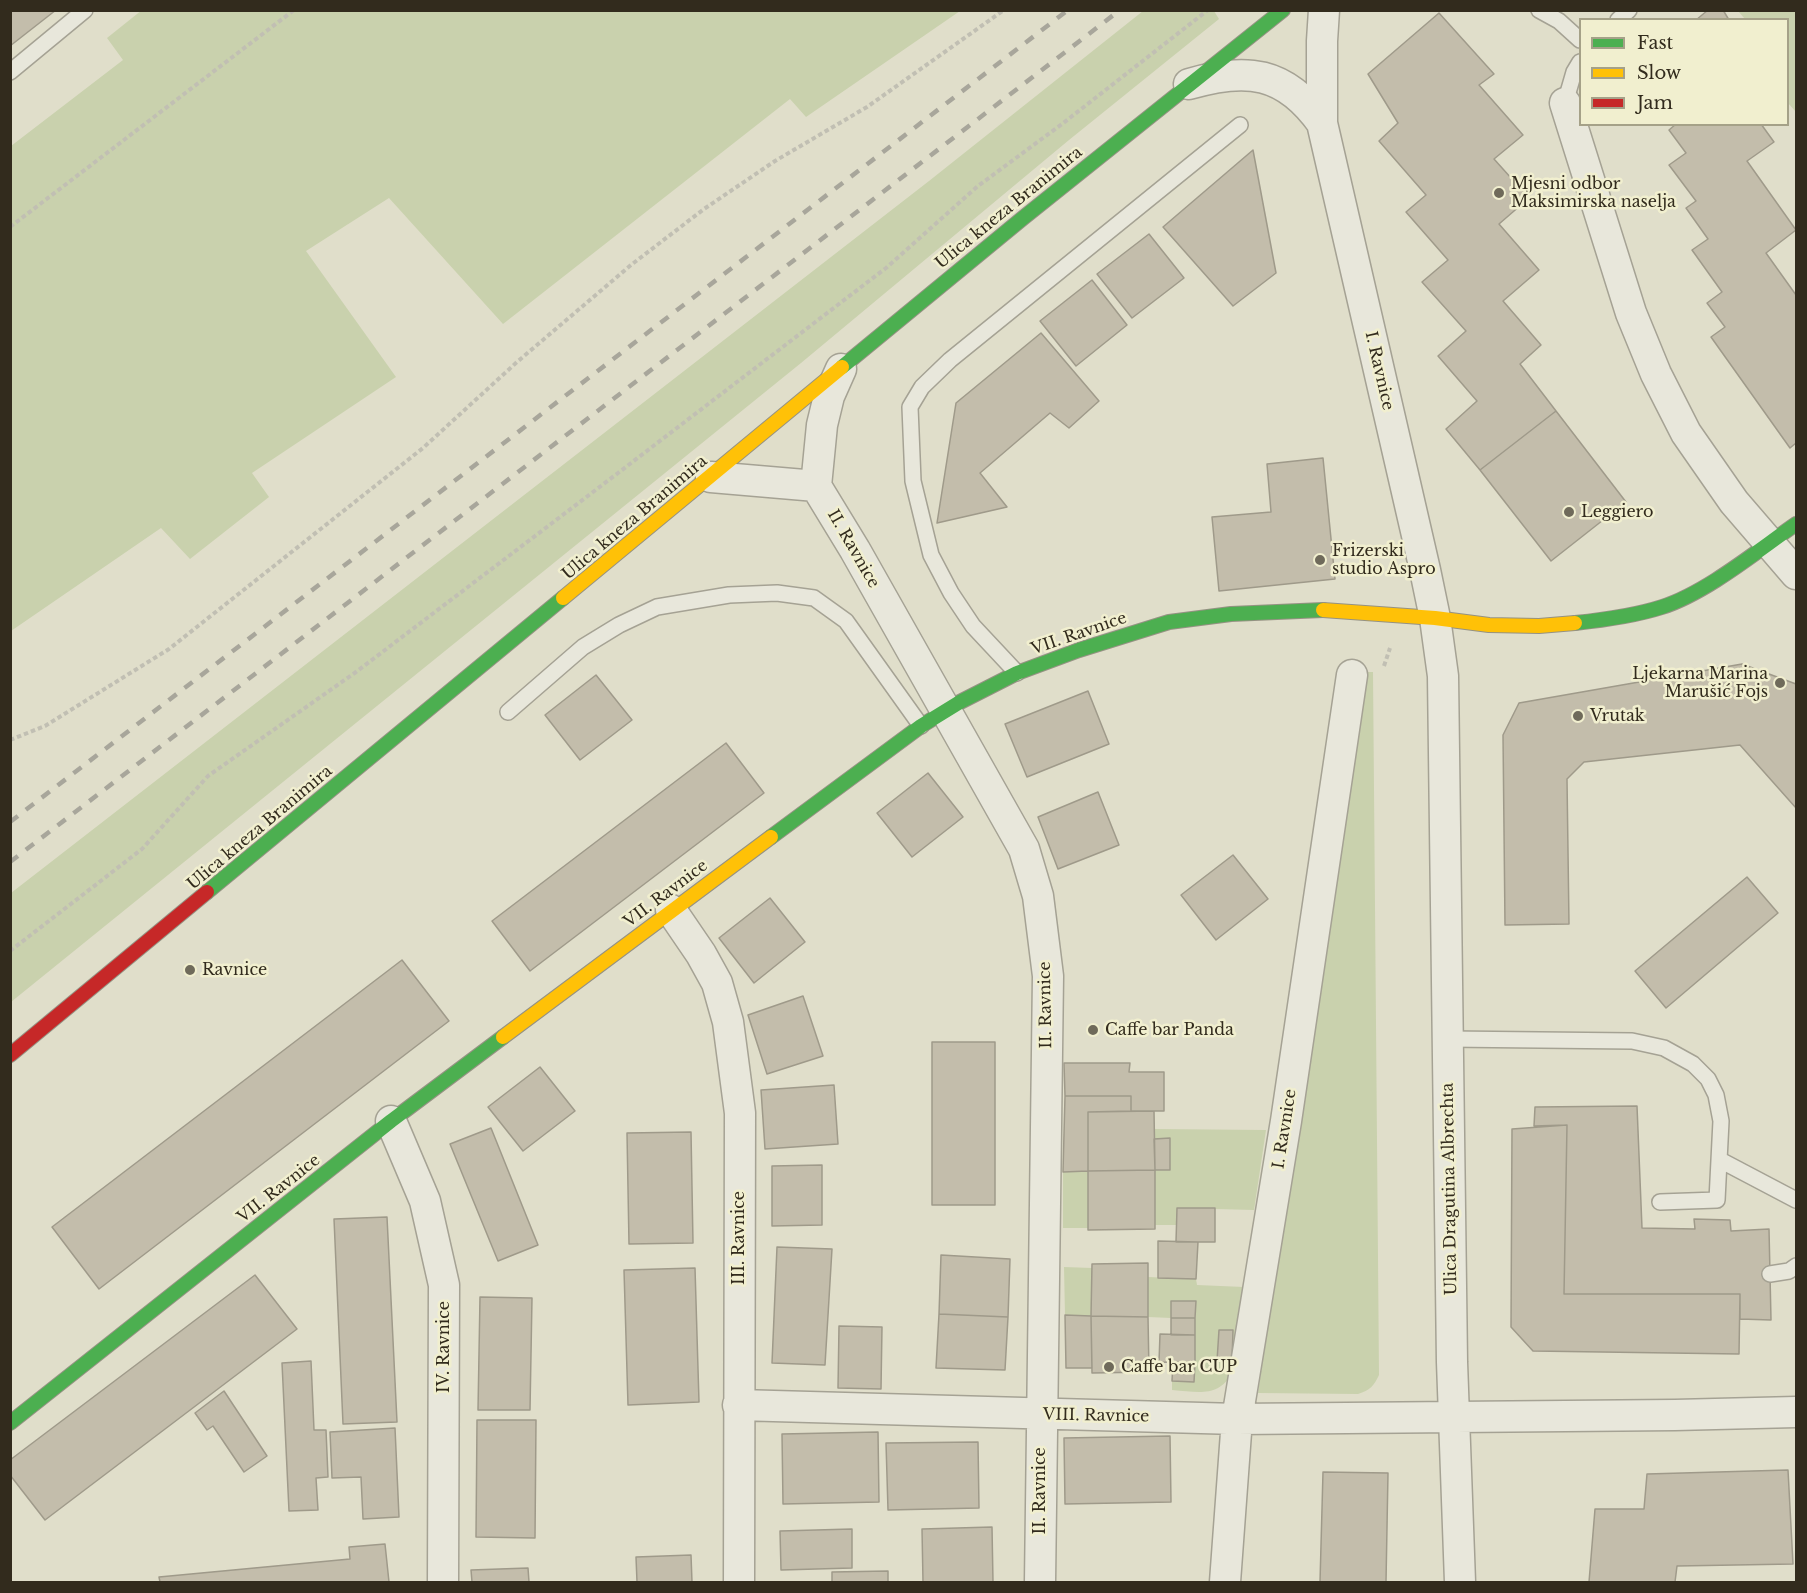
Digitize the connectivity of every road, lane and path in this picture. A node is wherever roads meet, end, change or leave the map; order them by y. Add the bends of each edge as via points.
1 (85, 10) edge
2 (294, 10) edge
3 (1004, 10) edge
4 (1208, 10) edge
5 (1283, 10) edge
6 (1324, 10) edge
7 (1539, 10) edge
8 (1579, 38) edge
9 (1579, 66) edge
10 (10, 72) edge
11 (1189, 84) junction
12 (1565, 103) joint
13 (1322, 123) junction
14 (1240, 125) dead end
15 (10, 227) edge
16 (841, 369) junction
17 (711, 477) junction
18 (816, 486) junction
19 (1797, 524) edge
20 (1770, 543) junction
21 (1797, 574) edge
22 (1435, 618) junction
23 (1017, 673) junction
24 (1352, 675) dead end
25 (508, 712) dead end
26 (933, 718) junction
27 (10, 740) edge
28 (671, 910) junction
29 (10, 951) edge
30 (1448, 1039) junction
31 (10, 1055) edge
32 (391, 1121) junction
33 (1720, 1160) junction
34 (1797, 1200) edge
35 (1660, 1202) dead end
36 (1797, 1266) edge
37 (1770, 1274) dead end
38 (738, 1405) junction
39 (1797, 1412) edge
40 (1040, 1414) junction
41 (1453, 1417) junction
42 (1237, 1419) junction
43 (10, 1423) edge
44 (443, 1582) edge
45 (738, 1582) edge
46 (1040, 1582) edge
47 (1225, 1582) edge
48 (1460, 1582) edge

1 - 10 lane
2 - 15 path
3 - 27 path via 867,107 775,161 704,209 525,354 423,448 169,649 45,726
4 - 29 path via 978,186 886,268 356,672 208,776 142,849
5 - 11 street, Ulica kneza Branimira
6 - 13 street, I. Ravnice
7 - 8 lane
9 - 12 lane
11 - 13 street, I. Ravnice via 1223,76 1258,76 1299,97
11 - 16 street, Ulica kneza Branimira
12 - 20 street via 1631,313 1656,374 1686,433 1734,502
13 - 22 street, I. Ravnice
14 - 23 lane via 950,360 922,387 910,406 913,481 931,555 973,626
16 - 17 street, Ulica kneza Branimira
16 - 18 street via 822,425
17 - 18 street
17 - 31 street, Ulica kneza Branimira
18 - 26 street, II. Ravnice via 855,550
19 - 20 street, VII. Ravnice
20 - 21 street
20 - 22 street, VII. Ravnice via 1686,597 1663,607 1607,620 1539,626
22 - 23 street, VII. Ravnice via 1322,610 1231,614 1169,622
22 - 30 street, Ulica Dragutina Albrechta via 1443,676
23 - 26 street, VII. Ravnice
24 - 42 street, I. Ravnice
25 - 26 lane via 583,647 657,607 729,595 777,593 814,598 846,621
26 - 28 street, VII. Ravnice
26 - 40 street, II. Ravnice via 1024,849 1038,896 1048,976
28 - 32 street, VII. Ravnice
28 - 38 street, III. Ravnice via 717,983 728,1022 740,1113
30 - 33 lane via 1632,1041 1664,1048 1693,1064 1708,1079 1721,1121
30 - 41 street, Ulica Dragutina Albrechta
32 - 43 street, VII. Ravnice
32 - 44 street, IV. Ravnice via 425,1201 444,1285
33 - 34 lane
33 - 35 lane via 1717,1200
36 - 37 lane
38 - 40 street, VIII. Ravnice
38 - 45 street, III. Ravnice
39 - 41 street
40 - 42 street, VIII. Ravnice
40 - 46 street, II. Ravnice
41 - 42 street, VIII. Ravnice
41 - 48 street, Ulica Dragutina Albrechta
42 - 47 street, I. Ravnice

